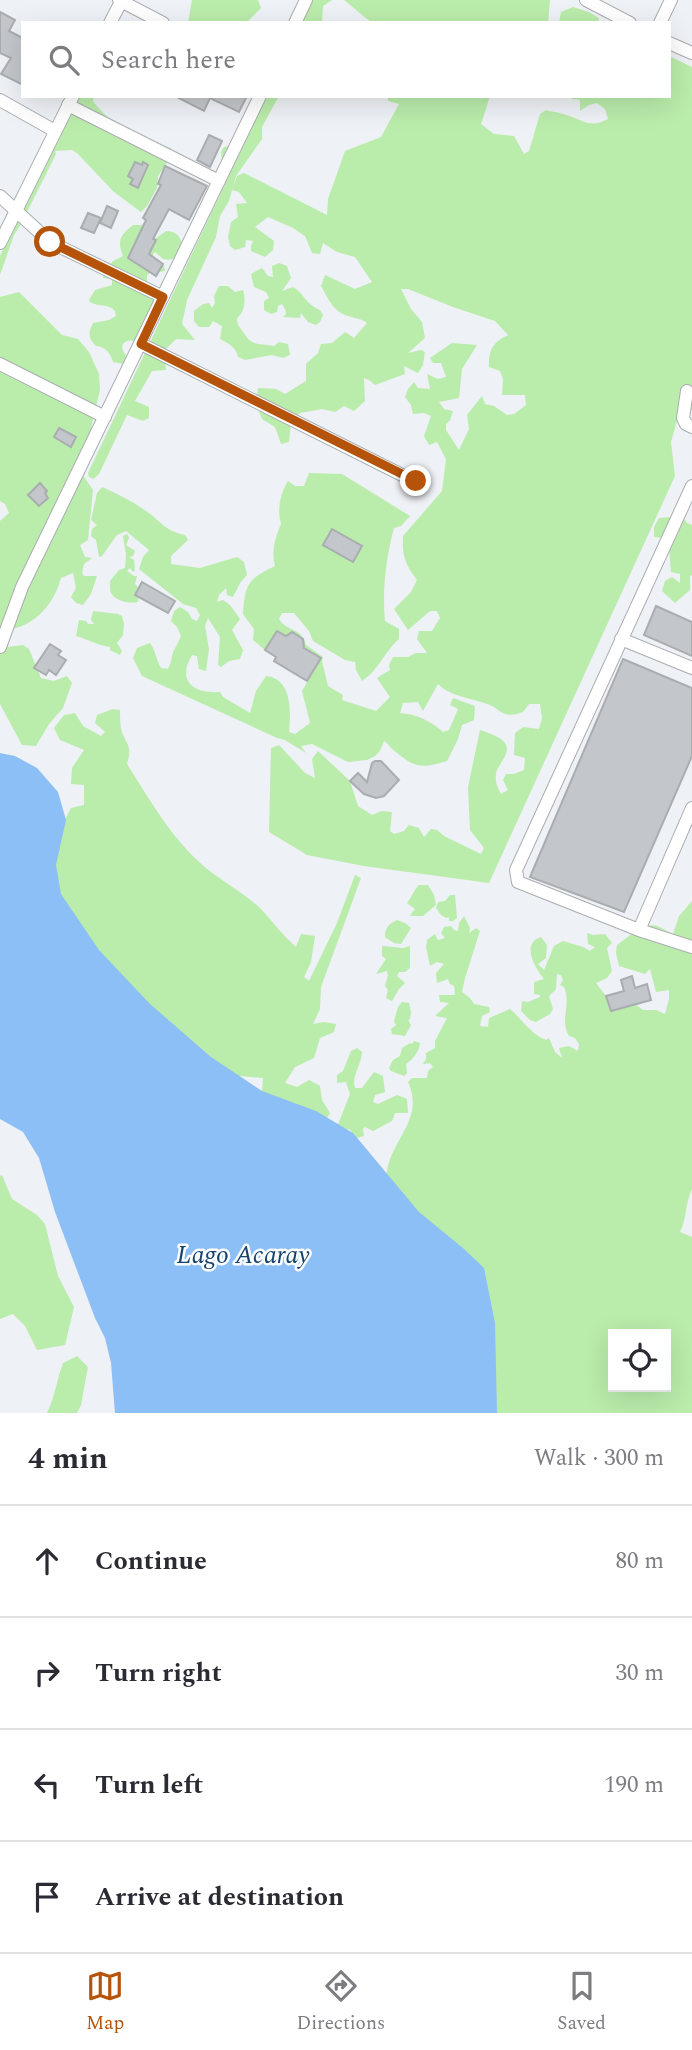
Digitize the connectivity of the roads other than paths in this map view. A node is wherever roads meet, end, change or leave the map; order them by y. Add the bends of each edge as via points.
1 (120, 0) edge
2 (306, 0) edge
3 (586, 0) edge
4 (671, 0) edge
5 (111, 21) edge
6 (159, 21) edge
7 (296, 21) edge
8 (626, 21) edge
9 (661, 21) edge
10 (671, 44) edge
11 (692, 53) edge
12 (259, 98) edge
13 (0, 100) edge
14 (71, 101) edge
15 (55, 131) junction
16 (219, 181) junction
17 (0, 197) edge
18 (16, 209) junction
19 (0, 243) edge
20 (163, 297) junction
21 (141, 344) junction
22 (0, 364) edge
23 (687, 391) dead end
24 (105, 417) junction
25 (692, 427) edge
26 (416, 481) dead end
27 (692, 486) edge
28 (621, 639) junction
29 (0, 647) edge
30 (692, 668) edge
31 (692, 808) edge
32 (639, 930) junction
33 (692, 947) edge

1 - 5 street
1 - 6 street
2 - 7 street
3 - 8 street
4 - 9 street
10 - 11 street
12 - 16 street
13 - 15 street
14 - 15 street
14 - 16 street
15 - 18 street
16 - 20 street
17 - 18 street
18 - 19 street
18 - 20 street via 50,242
20 - 21 street
21 - 24 street
21 - 26 street
22 - 24 street
23 - 25 street via 683,418
24 - 29 street via 22,587
27 - 28 street
28 - 30 street
28 - 32 street via 516,870 518,882
31 - 32 street
32 - 33 street

